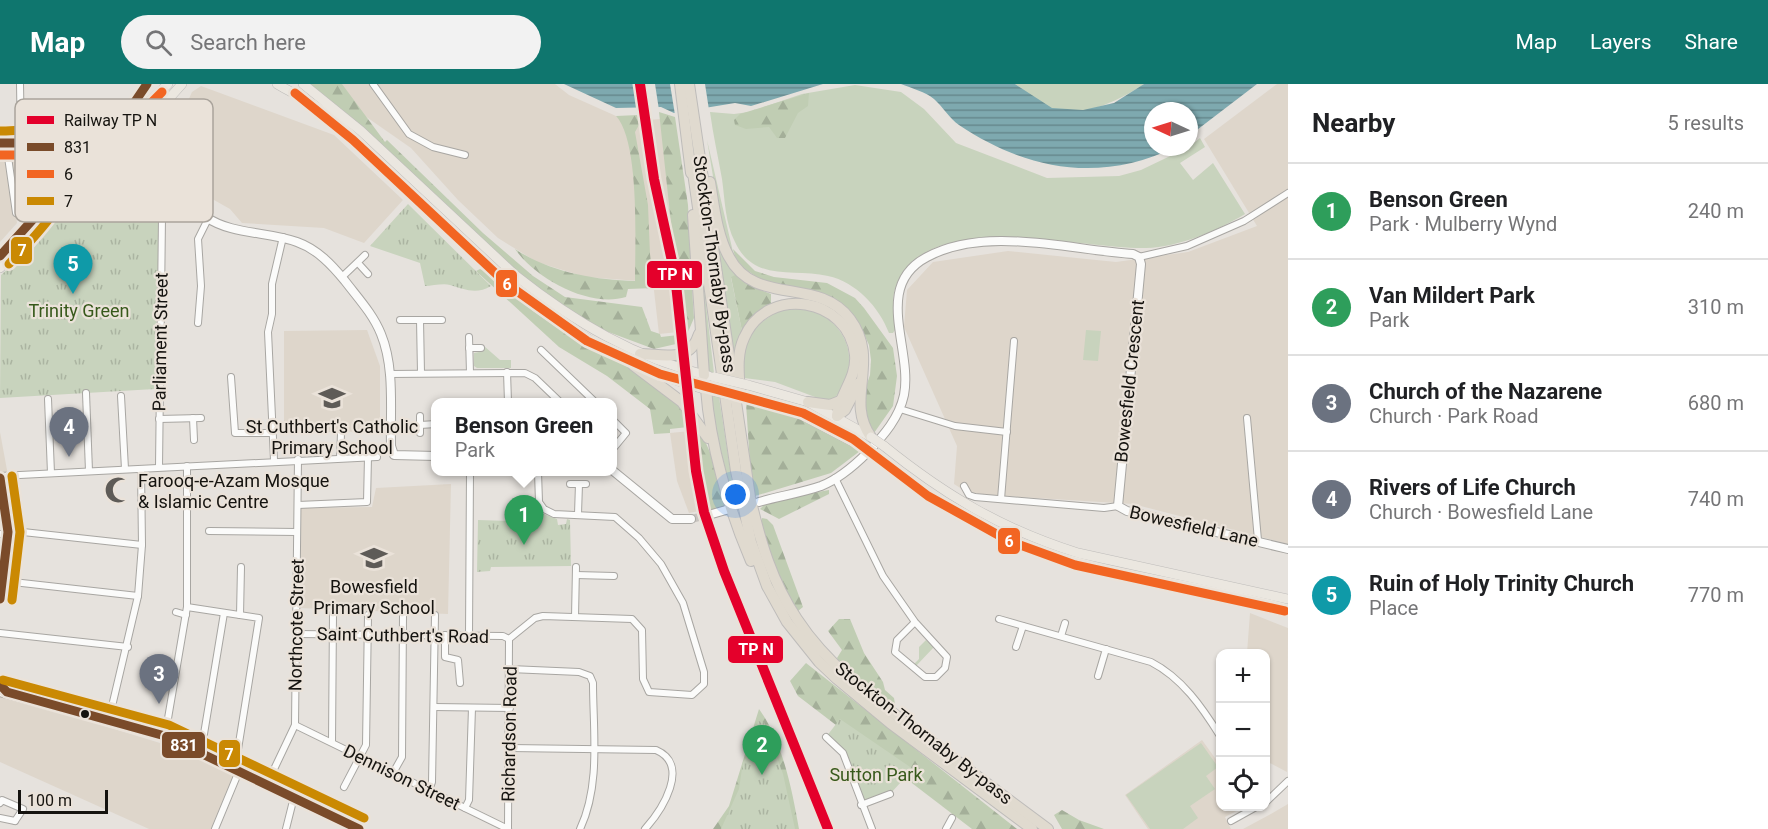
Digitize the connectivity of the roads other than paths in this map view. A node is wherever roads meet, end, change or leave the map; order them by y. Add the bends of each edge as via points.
1 (20, 84) edge
2 (147, 84) edge
3 (168, 84) edge
4 (277, 84) edge
5 (303, 84) edge
6 (373, 84) edge
7 (680, 84) edge
8 (690, 84) edge
9 (183, 85) edge
10 (170, 98) edge
11 (20, 99) edge
12 (136, 99) edge
13 (153, 99) edge
14 (3, 143) edge
15 (693, 145) junction
16 (465, 155) dead end
17 (692, 166) junction
18 (1288, 193) edge
19 (15, 208) edge
20 (213, 221) edge
21 (31, 222) edge
22 (45, 222) edge
23 (162, 222) edge
24 (206, 222) edge
25 (283, 237) junction
26 (365, 255) dead end
27 (0, 256) edge
28 (1139, 256) junction
29 (358, 263) junction
30 (0, 268) edge
31 (368, 274) dead end
32 (342, 278) junction
33 (400, 320) dead end
34 (420, 320) junction
35 (442, 320) dead end
36 (198, 323) dead end
37 (700, 330) junction
38 (469, 337) dead end
39 (1014, 342) dead end
40 (469, 348) junction
41 (481, 348) dead end
42 (541, 350) dead end
43 (640, 354) junction
44 (633, 365) junction
45 (864, 369) junction
46 (507, 372) junction
47 (421, 373) junction
48 (470, 373) junction
49 (390, 374) junction
50 (709, 376) junction
51 (231, 377) dead end
52 (710, 390) junction
53 (86, 393) dead end
54 (121, 396) dead end
55 (508, 398) edge
56 (556, 398) edge
57 (591, 398) edge
58 (48, 399) dead end
59 (840, 401) junction
60 (808, 402) junction
61 (900, 409) junction
62 (420, 416) dead end
63 (837, 416) junction
64 (193, 418) junction
65 (201, 418) dead end
66 (1247, 418) dead end
67 (159, 419) junction
68 (431, 424) edge
69 (617, 424) edge
70 (420, 425) junction
71 (830, 428) junction
72 (1007, 432) junction
73 (273, 433) junction
74 (420, 433) dead end
75 (341, 434) dead end
76 (871, 437) junction
77 (194, 440) dead end
78 (617, 446) edge
79 (742, 447) junction
80 (431, 456) edge
81 (368, 457) junction
82 (377, 457) dead end
83 (718, 457) junction
84 (340, 458) junction
85 (298, 459) junction
86 (274, 460) junction
87 (188, 466) junction
88 (159, 467) junction
89 (141, 469) junction
90 (125, 470) junction
91 (89, 471) junction
92 (51, 473) junction
93 (617, 474) edge
94 (470, 476) edge
95 (538, 476) edge
96 (0, 477) edge
97 (835, 478) junction
98 (570, 484) dead end
99 (964, 486) dead end
100 (1001, 500) junction
101 (759, 501) dead end
102 (297, 505) junction
103 (1118, 506) junction
104 (2, 507) edge
105 (726, 510) dead end
106 (578, 514) junction
107 (712, 514) tunnel mouth
108 (691, 519) tunnel mouth
109 (208, 531) dead end
110 (297, 531) junction
111 (4, 533) edge
112 (1258, 540) junction
113 (142, 545) junction
114 (1288, 549) edge
115 (602, 566) dead end
116 (241, 567) dead end
117 (576, 567) dead end
118 (576, 575) junction
119 (601, 576) junction
120 (614, 576) dead end
121 (4, 581) junction
122 (138, 596) junction
123 (0, 599) edge
124 (1288, 599) edge
125 (187, 607) junction
126 (1288, 609) edge
127 (176, 612) dead end
128 (224, 613) junction
129 (186, 615) junction
130 (240, 615) junction
131 (333, 615) dead end
132 (368, 615) dead end
133 (403, 615) dead end
134 (435, 615) dead end
135 (575, 617) junction
136 (999, 619) dead end
137 (787, 622) junction
138 (915, 622) junction
139 (1065, 623) dead end
140 (1023, 626) junction
141 (0, 633) edge
142 (296, 634) junction
143 (334, 634) junction
144 (368, 635) junction
145 (403, 635) junction
146 (435, 635) junction
147 (445, 635) junction
148 (469, 635) junction
149 (1061, 636) junction
150 (509, 639) junction
151 (128, 647) junction
152 (1016, 647) dead end
153 (1106, 649) junction
154 (510, 669) junction
155 (1098, 676) dead end
156 (460, 683) dead end
157 (2, 691) edge
158 (434, 707) junction
159 (472, 708) junction
160 (510, 708) junction
161 (109, 719) junction
162 (295, 725) junction
163 (1216, 729) edge
164 (165, 736) junction
165 (826, 737) dead end
166 (332, 742) junction
167 (510, 748) junction
168 (594, 749) junction
169 (201, 752) junction
170 (360, 757) junction
171 (237, 770) junction
172 (393, 773) junction
173 (1288, 781) edge
174 (267, 784) junction
175 (344, 788) dead end
176 (429, 790) junction
177 (890, 794) dead end
178 (294, 797) junction
179 (1270, 798) edge
180 (0, 803) edge
181 (861, 805) junction
182 (465, 808) junction
183 (1250, 811) edge
184 (0, 818) edge
185 (952, 818) dead end
186 (15, 821) junction
187 (1231, 821) dead end
188 (18, 829) edge
189 (215, 829) edge
190 (286, 829) edge
191 (359, 829) edge
192 (508, 829) edge
193 (580, 829) edge
194 (645, 829) edge
195 (872, 829) edge
196 (946, 829) edge
197 (1032, 829) edge
198 (1048, 829) edge

1 - 11 street
2 - 12 main road
3 - 13 main road
4 - 44 main road via 311,103 340,126 529,299 594,345
5 - 43 main road via 345,116 532,289 593,332
6 - 16 street via 409,134 433,147
7 - 15 highway
8 - 15 highway
9 - 10 main road
14 - 19 street
15 - 17 highway
15 - 45 highway via 706,160 726,251 735,267 762,287 810,293 841,310 860,339
15 - 79 highway, Stockton-Thornaby By-pass
17 - 37 highway via 690,188
17 - 137 highway, Stockton-Thornaby By-pass via 738,481 751,542 767,586
18 - 28 street via 1244,221 1187,246
20 - 25 street
21 - 27 main road
22 - 30 main road
23 - 67 street, Parliament Street
24 - 36 street via 198,239
25 - 32 street via 316,252
25 - 73 street via 272,284 268,332
26 - 29 street
28 - 61 street via 1026,242 966,245 928,256 908,272 897,297 905,379
28 - 103 street, Bowesfield Crescent
29 - 31 street
29 - 32 street
32 - 49 street via 377,325
33 - 34 street
34 - 35 street
34 - 47 street
37 - 43 highway via 697,340 684,354
37 - 50 highway
38 - 40 street
39 - 72 street
40 - 41 street
40 - 48 street
42 - 57 street
43 - 50 main road
44 - 52 main road
44 - 83 highway via 682,402 703,427
45 - 63 highway via 845,410
45 - 76 highway via 860,416
46 - 48 street
46 - 55 street
46 - 56 street via 531,375
47 - 48 street
47 - 49 street
49 - 80 street via 394,455
50 - 52 main road
50 - 60 main road, bridge
51 - 73 street via 235,433
52 - 71 main road, bridge via 794,412
52 - 83 highway via 710,423
53 - 91 street
54 - 90 street
58 - 92 street
59 - 60 highway via 830,405
59 - 63 highway
59 - 79 highway via 853,378 855,362 851,338 843,325 824,309 809,304 793,303 770,309 747,331 739,353
60 - 63 main road
61 - 72 street via 955,426
61 - 97 street via 875,445
62 - 70 street
63 - 71 main road
63 - 76 main road
64 - 65 street
64 - 67 street
64 - 77 street
66 - 112 street
67 - 88 street, Parliament Street
68 - 70 street
69 - 78 street via 626,434
70 - 74 street
71 - 126 main road, bridge via 940,504 1010,539 1100,567
72 - 100 street
73 - 86 street
75 - 84 street
76 - 124 main road, bridge via 966,505 1043,542
79 - 198 highway, Stockton-Thornaby By-pass via 759,539 797,620 843,672
81 - 82 street
81 - 84 street
81 - 102 street via 367,502
83 - 137 highway via 741,538 756,574 775,611
84 - 85 street
85 - 86 street
85 - 102 street, Northcote Street
86 - 87 street
87 - 88 street
87 - 125 street
88 - 89 street
89 - 90 street
89 - 113 street
90 - 91 street
91 - 92 street
92 - 96 street
93 - 108 street via 672,519
94 - 148 street
95 - 106 street via 539,502 544,509 554,514
96 - 104 street
97 - 101 street via 820,486
97 - 138 street via 883,576
98 - 106 street via 582,484
99 - 100 street, Bowesfield Lane via 969,495
100 - 103 street, Bowesfield Lane
102 - 110 street, Northcote Street
103 - 112 street, Bowesfield Lane
104 - 111 street
105 - 107 street
106 - 135 street via 620,520 661,564 687,614 704,684 692,694 649,692 643,679 642,630 636,621
109 - 110 street
110 - 142 street, Northcote Street
111 - 113 street
111 - 121 street
112 - 114 street, Bowesfield Lane
113 - 122 street
115 - 119 street
116 - 130 street
117 - 118 street
118 - 119 street
118 - 135 street
119 - 120 street
121 - 122 street
121 - 123 street
122 - 151 street
125 - 128 street
125 - 129 street
127 - 129 street
128 - 130 street
128 - 169 street
129 - 164 street
130 - 171 street via 259,618
131 - 143 street
132 - 144 street
133 - 145 street
134 - 146 street
135 - 150 street via 535,618
136 - 140 street
137 - 197 highway, Stockton-Thornaby By-pass via 837,679
138 - 138 street via 947,657 945,668 936,677 925,677 895,652 897,640
139 - 149 street
140 - 149 street
140 - 152 street
141 - 151 street
142 - 143 street, Saint Cuthbert's Road
142 - 162 street, Northcote Street
143 - 144 street, Saint Cuthbert's Road
143 - 166 street
144 - 145 street, Saint Cuthbert's Road
144 - 170 street via 366,745
145 - 146 street, Saint Cuthbert's Road
145 - 172 street via 402,757
146 - 147 street, Saint Cuthbert's Road
146 - 158 street
147 - 148 street, Saint Cuthbert's Road
147 - 156 street via 445,657 458,660
148 - 150 street, Saint Cuthbert's Road
149 - 153 street
150 - 154 street, Richardson Road
151 - 161 street
153 - 155 street
153 - 163 street via 1167,670 1190,692
154 - 160 street, Richardson Road
154 - 168 street via 579,672 590,676
157 - 161 street
158 - 159 street
158 - 176 street
159 - 160 street
159 - 182 street via 470,800
160 - 167 street, Richardson Road
161 - 164 street
162 - 166 street, Dennison Street
162 - 174 street, Northcote Street
164 - 169 street
165 - 181 street via 843,753
166 - 170 street, Dennison Street
167 - 168 street
167 - 192 street, Richardson Road
168 - 193 street via 592,792
168 - 194 street via 656,750 665,753 671,762 674,773 669,792
169 - 171 street
170 - 172 street, Dennison Street
170 - 175 street
171 - 174 street
171 - 189 street
172 - 176 street, Dennison Street
173 - 179 street
174 - 178 street
176 - 182 street, Dennison Street
177 - 181 street
178 - 190 street
178 - 191 street
180 - 186 street via 2,800 23,809
181 - 195 street
182 - 192 street, Dennison Street
183 - 187 street
184 - 186 street
185 - 196 street
186 - 188 street

